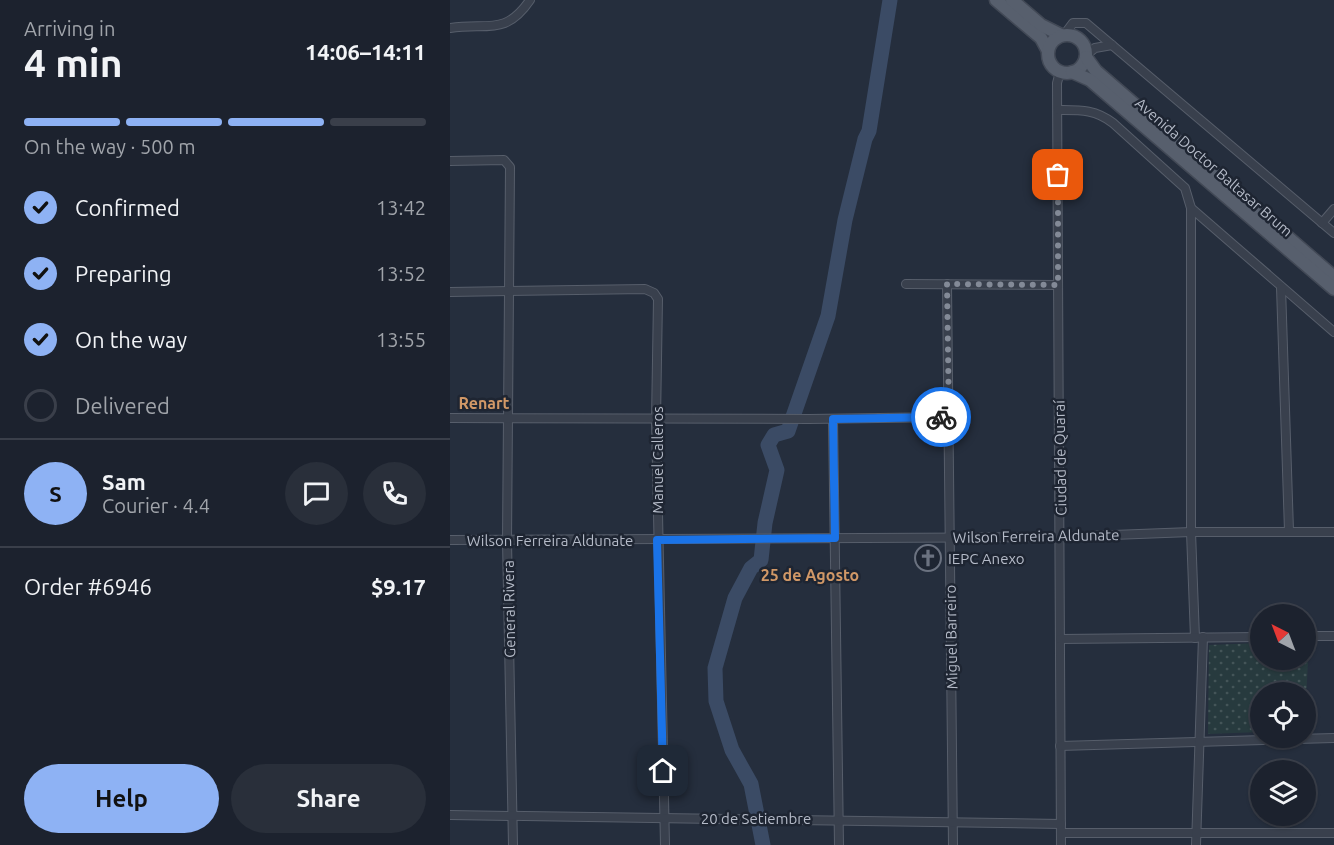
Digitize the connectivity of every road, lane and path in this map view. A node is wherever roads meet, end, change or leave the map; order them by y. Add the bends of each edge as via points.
1 (530, 0) edge
2 (996, 0) edge
3 (1012, 0) edge
4 (450, 28) edge
5 (1062, 35) junction
6 (1112, 45) junction
7 (1048, 51) junction
8 (1086, 56) junction
9 (1066, 72) junction
10 (1058, 110) junction
11 (450, 161) edge
12 (1191, 208) junction
13 (1334, 209) edge
14 (1322, 223) junction
15 (1334, 233) edge
16 (1334, 277) edge
17 (906, 284) dead end
18 (947, 284) junction
19 (1058, 285) junction
20 (1281, 287) junction
21 (1334, 289) edge
22 (450, 292) edge
23 (511, 292) junction
24 (1334, 332) edge
25 (949, 417) junction
26 (450, 418) edge
27 (510, 419) junction
28 (833, 419) junction
29 (656, 420) junction
30 (1289, 531) junction
31 (1191, 532) junction
32 (1334, 532) edge
33 (1061, 537) junction
34 (835, 538) junction
35 (950, 538) junction
36 (450, 540) edge
37 (657, 540) junction
38 (507, 541) junction
39 (1316, 636) edge
40 (1334, 636) edge
41 (1250, 637) edge
42 (1199, 638) junction
43 (1060, 639) junction
44 (1334, 738) edge
45 (1198, 741) junction
46 (1060, 746) junction
47 (450, 815) edge
48 (513, 815) junction
49 (664, 817) junction
50 (838, 818) junction
51 (953, 822) junction
52 (1061, 824) junction
53 (1061, 833) junction
54 (1334, 833) edge
55 (1196, 834) junction
56 (513, 845) edge
57 (665, 845) edge
58 (839, 845) edge
59 (953, 845) edge
60 (1061, 845) edge
61 (1196, 845) edge

1 - 4 street via 521,13 504,25
2 - 7 main road via 1041,38
3 - 5 main road via 1041,25
5 - 6 street via 1068,26 1079,21
5 - 7 main road via 1053,40
5 - 8 main road via 1079,38
6 - 8 street via 1095,48
6 - 14 street
7 - 9 main road via 1051,66
8 - 9 main road via 1081,67
8 - 16 main road, Avenida Doctor Baltasar Brum via 1096,71
9 - 10 street, Ciudad de Quaraí via 1057,83
9 - 21 main road, Avenida Doctor Baltasar Brum via 1090,80
10 - 12 street via 1100,113 1185,188
10 - 19 street, Ciudad de Quaraí
11 - 23 street, General Rivera via 504,160 510,167
12 - 20 street
12 - 31 street
13 - 14 street
14 - 15 street
17 - 18 street
18 - 19 street
18 - 25 street, Miguel Barreiro
19 - 33 street, Ciudad de Quaraí
20 - 24 street
20 - 30 street
22 - 23 street
23 - 27 street, General Rivera
23 - 29 street, Manuel Calleros via 654,292 658,299
25 - 28 street
25 - 35 street, Miguel Barreiro
26 - 27 street
27 - 29 street
27 - 38 street, General Rivera
28 - 29 street
28 - 34 street
29 - 37 street, Manuel Calleros
30 - 31 street, Wilson Ferreira Aldunate
30 - 32 street, Wilson Ferreira Aldunate
31 - 33 street, Wilson Ferreira Aldunate
31 - 42 street
33 - 35 street, Wilson Ferreira Aldunate
33 - 43 street, Ciudad de Quaraí
34 - 35 street, Wilson Ferreira Aldunate
34 - 37 street, Wilson Ferreira Aldunate
34 - 50 street
35 - 51 street, Miguel Barreiro
36 - 38 street, Wilson Ferreira Aldunate
37 - 38 street, Wilson Ferreira Aldunate
37 - 49 street, Manuel Calleros
38 - 48 street, General Rivera
39 - 40 street
41 - 42 street
42 - 43 street
42 - 45 street
43 - 46 street, Ciudad de Quaraí
44 - 45 street
45 - 46 street
45 - 55 street
46 - 52 street, Ciudad de Quaraí
47 - 48 street, 20 de Setiembre
48 - 49 street, 20 de Setiembre
48 - 56 street, General Rivera
49 - 50 street, 20 de Setiembre
49 - 57 street, Manuel Calleros
50 - 51 street, 20 de Setiembre
50 - 58 street
51 - 52 street, 20 de Setiembre
51 - 59 street, Miguel Barreiro
52 - 53 street, Ciudad de Quaraí
53 - 55 street
53 - 60 street, Ciudad de Quaraí
54 - 55 street
55 - 61 street

